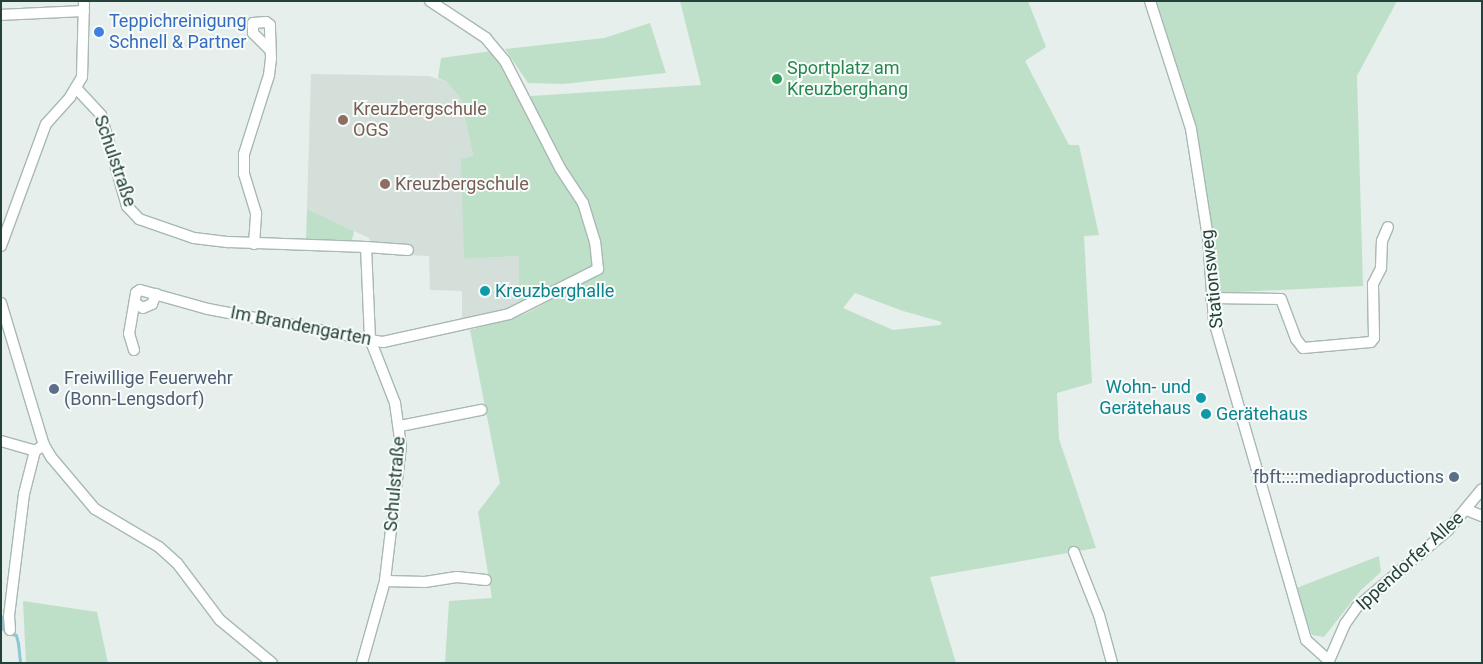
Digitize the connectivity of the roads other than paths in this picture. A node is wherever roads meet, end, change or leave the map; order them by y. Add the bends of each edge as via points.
1 (430, 1) edge
2 (1150, 1) edge
3 (84, 6) edge
4 (1, 15) edge
5 (270, 50) dead end
6 (76, 88) junction
7 (1388, 227) dead end
8 (254, 244) junction
9 (1, 246) edge
10 (366, 247) junction
11 (408, 250) dead end
12 (1211, 298) junction
13 (1, 303) edge
14 (370, 338) junction
15 (134, 350) dead end
16 (481, 410) dead end
17 (400, 426) junction
18 (1, 441) edge
19 (44, 445) junction
20 (35, 451) junction
21 (1482, 489) edge
22 (1467, 510) junction
23 (1482, 516) edge
24 (1074, 552) dead end
25 (486, 580) dead end
26 (385, 581) junction
27 (10, 630) dead end
28 (1328, 662) edge
29 (272, 663) edge
30 (362, 663) edge
31 (1112, 663) edge

1 - 14 street, Im Brandengarten via 474,29 498,50 560,168 583,203 595,242 598,269 509,314 383,342
2 - 12 street, Stationsweg via 1191,129 1208,237
3 - 4 street
3 - 6 street via 85,57 82,77
5 - 8 street via 269,75 244,154 244,174 256,213
6 - 8 street, Schulstraße via 101,115 131,213 139,219 194,238
6 - 9 street via 46,124
7 - 12 street via 1382,241 1381,268 1373,284 1374,338 1371,342 1303,348 1296,339 1281,299
8 - 10 street, Schulstraße
10 - 11 street, Schulstraße
10 - 14 street, Schulstraße
12 - 28 street, Stationsweg via 1216,330 1306,640
13 - 19 street
14 - 15 street, Im Brandengarten via 208,309 140,290 136,293 129,334
14 - 17 street, Schulstraße via 395,403
16 - 17 street
17 - 26 street, Schulstraße via 401,446
18 - 20 street
19 - 20 street
19 - 29 street via 95,509 168,555 220,620
20 - 27 street via 24,494 8,616
21 - 22 street, Ippendorfer Allee
22 - 23 street
22 - 28 street, Ippendorfer Allee via 1357,607 1345,624
24 - 31 street via 1099,615
25 - 26 street via 456,577 425,582
26 - 30 street, Schulstraße

